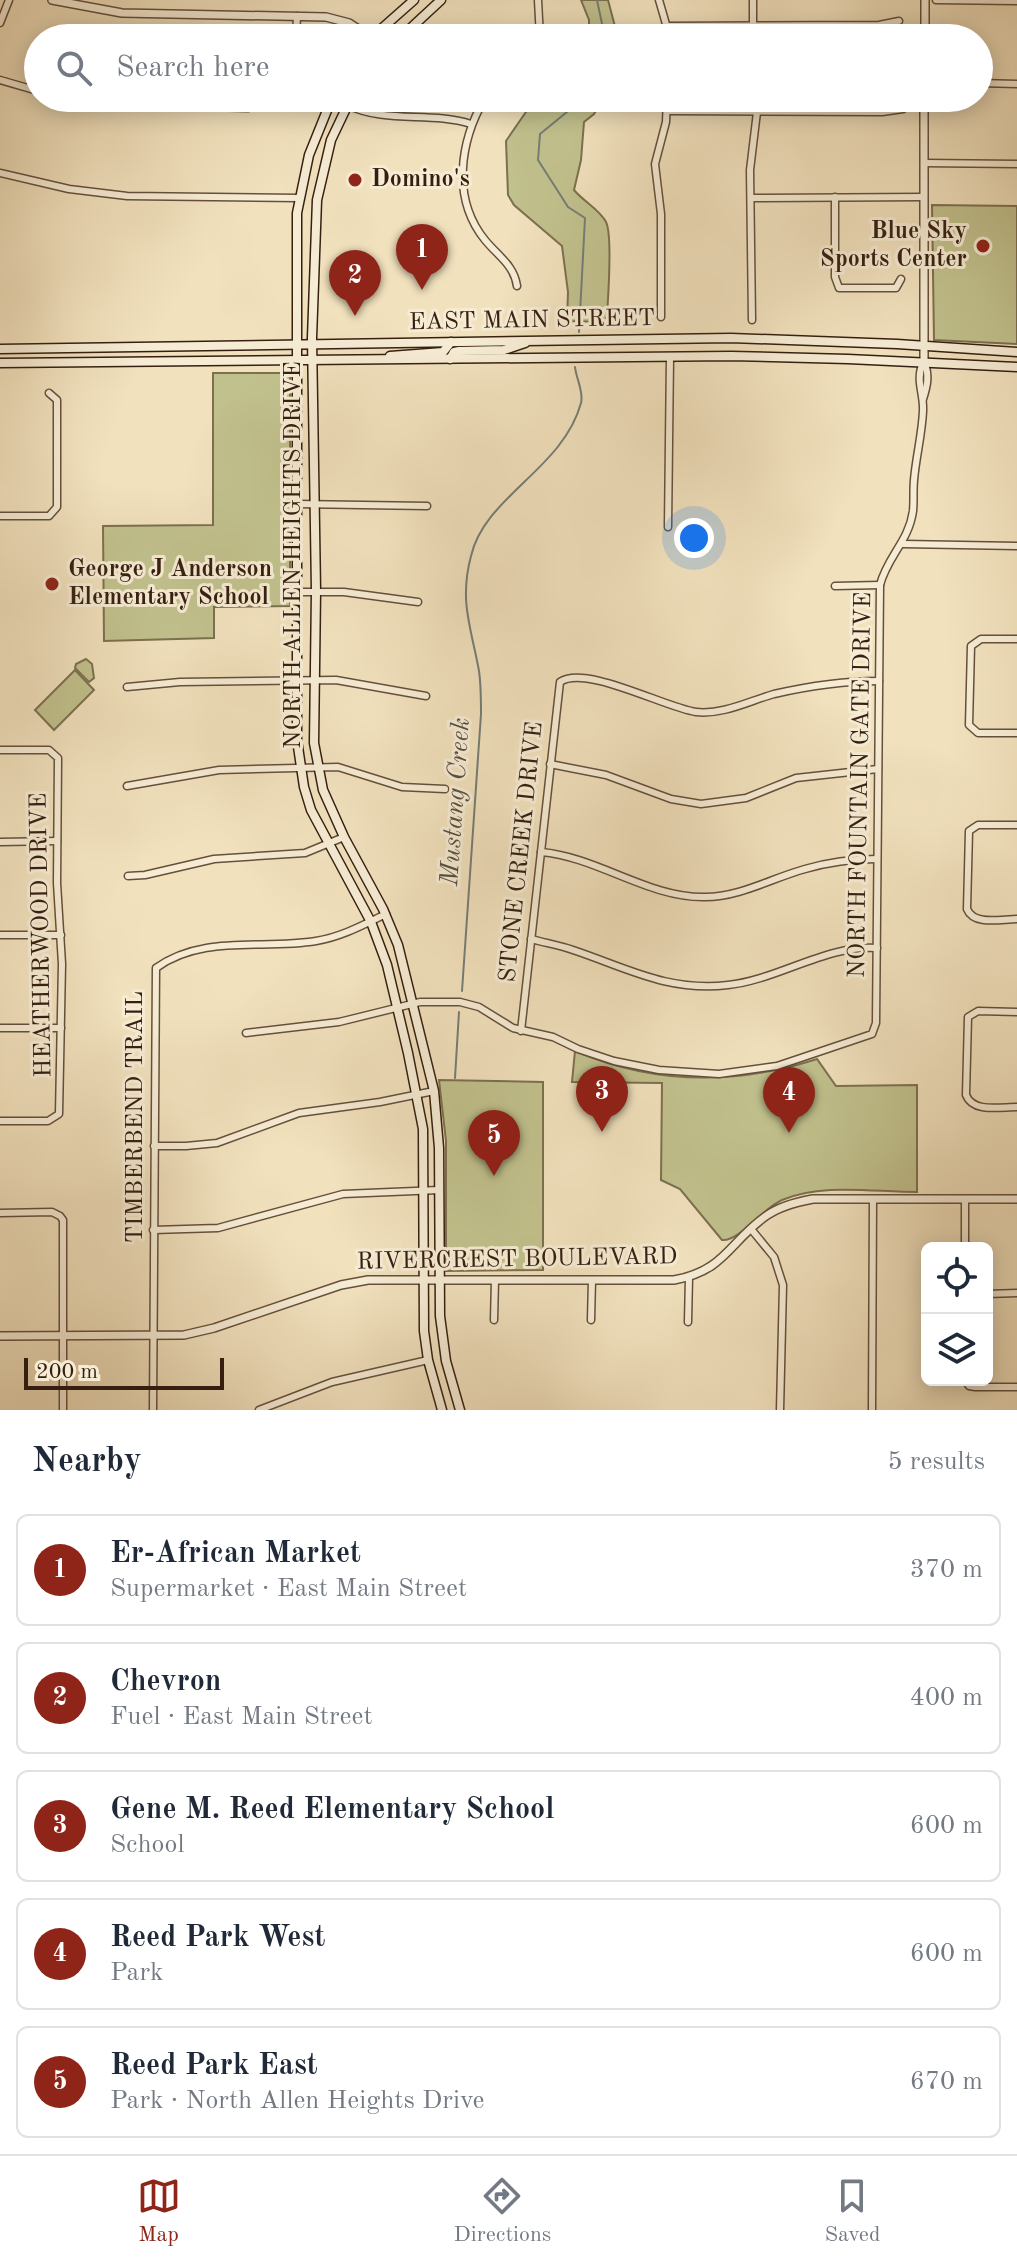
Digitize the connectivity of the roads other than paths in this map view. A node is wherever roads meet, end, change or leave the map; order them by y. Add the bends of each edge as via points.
1 (9, 0) edge
2 (52, 0) edge
3 (414, 0) edge
4 (441, 0) edge
5 (538, 0) edge
6 (659, 0) edge
7 (753, 0) edge
8 (925, 0) edge
9 (936, 0) edge
10 (1017, 1) edge
11 (297, 16) junction
12 (899, 21) dead end
13 (0, 23) edge
14 (297, 24) edge
15 (347, 24) edge
16 (387, 24) edge
17 (415, 24) edge
18 (539, 24) edge
19 (667, 24) edge
20 (753, 24) edge
21 (884, 24) edge
22 (925, 24) edge
23 (0, 80) edge
24 (993, 83) edge
25 (1017, 84) edge
26 (24, 87) edge
27 (326, 112) edge
28 (344, 112) edge
29 (367, 112) edge
30 (477, 112) edge
31 (668, 112) edge
32 (757, 112) joint
33 (882, 112) edge
34 (924, 112) edge
35 (471, 124) junction
36 (924, 163) junction
37 (1017, 164) edge
38 (0, 173) edge
39 (835, 197) junction
40 (924, 197) junction
41 (299, 198) junction
42 (751, 198) junction
43 (317, 200) junction
44 (901, 279) dead end
45 (517, 286) dead end
46 (661, 317) dead end
47 (752, 320) dead end
48 (530, 341) junction
49 (451, 342) junction
50 (297, 346) junction
51 (312, 346) junction
52 (924, 347) junction
53 (130, 348) junction
54 (0, 349) edge
55 (36, 349) junction
56 (1017, 352) edge
57 (670, 357) junction
58 (450, 359) junction
59 (298, 360) junction
60 (312, 360) junction
61 (382, 360) junction
62 (0, 361) edge
63 (130, 362) junction
64 (924, 362) junction
65 (1017, 367) edge
66 (49, 393) dead end
67 (297, 504) junction
68 (315, 505) junction
69 (427, 506) dead end
70 (0, 516) edge
71 (668, 527) dead end
72 (903, 544) junction
73 (1017, 546) edge
74 (880, 585) junction
75 (835, 586) dead end
76 (316, 591) junction
77 (296, 592) junction
78 (418, 602) dead end
79 (1017, 639) edge
80 (296, 680) junction
81 (313, 680) junction
82 (879, 681) junction
83 (127, 687) dead end
84 (426, 696) dead end
85 (1017, 733) edge
86 (0, 750) edge
87 (550, 764) junction
88 (317, 767) junction
89 (300, 768) junction
90 (878, 769) junction
91 (127, 786) dead end
92 (445, 789) dead end
93 (1017, 825) edge
94 (344, 837) junction
95 (57, 841) junction
96 (0, 842) edge
97 (329, 845) junction
98 (541, 852) junction
99 (877, 859) junction
100 (128, 876) dead end
101 (386, 914) junction
102 (1017, 919) edge
103 (371, 922) junction
104 (0, 935) edge
105 (61, 935) junction
106 (531, 939) junction
107 (877, 948) junction
108 (413, 1004) junction
109 (398, 1008) junction
110 (1017, 1012) edge
111 (0, 1028) edge
112 (61, 1028) junction
113 (521, 1031) junction
114 (246, 1033) dead end
115 (434, 1091) junction
116 (416, 1094) junction
117 (1017, 1107) edge
118 (0, 1121) edge
119 (154, 1146) junction
120 (424, 1190) junction
121 (439, 1190) junction
122 (873, 1199) junction
123 (965, 1199) junction
124 (1017, 1199) edge
125 (0, 1213) edge
126 (751, 1229) junction
127 (153, 1230) junction
128 (965, 1242) edge
129 (689, 1277) junction
130 (423, 1279) junction
131 (439, 1279) junction
132 (495, 1280) junction
133 (592, 1280) junction
134 (1017, 1293) edge
135 (993, 1294) edge
136 (494, 1320) dead end
137 (591, 1320) dead end
138 (688, 1322) dead end
139 (0, 1336) edge
140 (63, 1336) junction
141 (153, 1337) junction
142 (428, 1360) junction
143 (973, 1386) edge
144 (1017, 1387) edge
145 (63, 1410) edge
146 (153, 1410) edge
147 (259, 1410) edge
148 (442, 1410) edge
149 (460, 1410) edge
150 (780, 1410) edge
151 (872, 1410) edge

1 - 13 street
2 - 11 street via 122,13
3 - 16 main road
4 - 17 main road
5 - 18 street
6 - 19 street
7 - 20 street
8 - 22 street
9 - 10 street
11 - 14 street
11 - 15 street
12 - 21 street
23 - 26 street
24 - 25 street
27 - 41 main road, NORTH ALLEN HEIGHTS DRIVE
28 - 43 main road, NORTH ALLEN HEIGHTS DRIVE via 331,140
29 - 35 street
30 - 35 street
31 - 46 street via 655,164 661,214
32 - 33 street
32 - 42 street
34 - 36 street
35 - 45 street via 463,155 468,207 479,232 512,268
36 - 37 street
36 - 40 street
38 - 41 street via 127,196
39 - 40 street
39 - 42 street
39 - 44 street via 839,288 894,288
40 - 52 street
41 - 43 main road
41 - 50 main road, NORTH ALLEN HEIGHTS DRIVE
42 - 47 street
43 - 51 main road, NORTH ALLEN HEIGHTS DRIVE
48 - 49 main road, EAST MAIN STREET
48 - 52 main road, EAST MAIN STREET via 731,338
48 - 58 main road via 504,350 454,352
49 - 51 main road, EAST MAIN STREET
49 - 61 main road via 443,352
50 - 51 main road, EAST MAIN STREET
50 - 53 main road, EAST MAIN STREET
50 - 59 main road, NORTH ALLEN HEIGHTS DRIVE
51 - 60 main road, NORTH ALLEN HEIGHTS DRIVE
52 - 56 main road, EAST MAIN STREET
52 - 64 street
53 - 55 main road, EAST MAIN STREET
53 - 63 main road
54 - 55 main road, EAST MAIN STREET
55 - 62 main road via 34,357
57 - 58 main road, EAST MAIN STREET
57 - 64 main road, EAST MAIN STREET
57 - 71 street
58 - 61 main road, EAST MAIN STREET
59 - 60 main road, EAST MAIN STREET
59 - 63 main road, EAST MAIN STREET
59 - 67 main road, NORTH ALLEN HEIGHTS DRIVE
60 - 61 main road, EAST MAIN STREET
60 - 68 main road, NORTH ALLEN HEIGHTS DRIVE
62 - 63 main road, EAST MAIN STREET
64 - 65 main road, EAST MAIN STREET
64 - 72 street, NORTH FOUNTAIN GATE DRIVE via 927,387 913,512
66 - 70 street via 57,400 57,503 45,516
67 - 68 street
67 - 77 main road, NORTH ALLEN HEIGHTS DRIVE
68 - 69 street
68 - 76 main road, NORTH ALLEN HEIGHTS DRIVE
72 - 73 street
72 - 74 street, NORTH FOUNTAIN GATE DRIVE
74 - 75 street
74 - 82 street, NORTH FOUNTAIN GATE DRIVE
76 - 77 street
76 - 78 street
76 - 81 main road, NORTH ALLEN HEIGHTS DRIVE
77 - 80 main road, NORTH ALLEN HEIGHTS DRIVE
79 - 85 street via 981,639 971,646 969,725 978,733
80 - 81 street
80 - 83 street
80 - 89 main road, NORTH ALLEN HEIGHTS DRIVE
81 - 84 street via 346,680
81 - 88 main road, NORTH ALLEN HEIGHTS DRIVE
82 - 87 street, STONE CREEK DRIVE via 820,685 707,712 570,677 558,685
82 - 90 street, NORTH FOUNTAIN GATE DRIVE
86 - 95 street, HEATHERWOOD DRIVE via 53,752 58,761
87 - 90 street via 701,804 746,798 796,778
87 - 98 street, STONE CREEK DRIVE
88 - 89 street
88 - 92 street via 338,767 402,787
88 - 94 main road, NORTH ALLEN HEIGHTS DRIVE
89 - 91 street via 194,773
89 - 97 main road, NORTH ALLEN HEIGHTS DRIVE via 311,810
90 - 99 street, NORTH FOUNTAIN GATE DRIVE
93 - 102 street via 978,825 969,831 967,909 976,920
94 - 97 street
94 - 101 main road, NORTH ALLEN HEIGHTS DRIVE
95 - 96 street
95 - 105 street, HEATHERWOOD DRIVE
97 - 100 street via 305,853 214,859
97 - 103 main road, NORTH ALLEN HEIGHTS DRIVE
98 - 99 street via 589,863 663,891 706,897 735,893 804,869
98 - 106 street, STONE CREEK DRIVE
99 - 107 street, NORTH FOUNTAIN GATE DRIVE
101 - 103 street, TIMBERBEND TRAIL
101 - 108 main road, NORTH ALLEN HEIGHTS DRIVE
103 - 109 main road, NORTH ALLEN HEIGHTS DRIVE
103 - 119 street, TIMBERBEND TRAIL via 315,942 205,949 156,968
104 - 105 street
105 - 112 street, HEATHERWOOD DRIVE
106 - 107 street via 644,978 689,986 756,981 839,952
106 - 113 street, STONE CREEK DRIVE
107 - 113 street, NORTH FOUNTAIN GATE DRIVE via 872,1034 777,1066 689,1074 614,1061 553,1037
108 - 109 street
108 - 113 street via 469,1004
108 - 115 main road, NORTH ALLEN HEIGHTS DRIVE
109 - 114 street via 339,1022
109 - 116 main road, NORTH ALLEN HEIGHTS DRIVE
110 - 117 street via 974,1012 966,1020 970,1103
111 - 112 street
112 - 118 street, HEATHERWOOD DRIVE via 61,1109 56,1117
115 - 116 street
115 - 121 main road, NORTH ALLEN HEIGHTS DRIVE
116 - 119 street via 299,1113 217,1143
116 - 120 main road, NORTH ALLEN HEIGHTS DRIVE via 423,1129
119 - 127 street, TIMBERBEND TRAIL
120 - 121 street
120 - 127 street via 343,1194 230,1226
120 - 130 main road, NORTH ALLEN HEIGHTS DRIVE
121 - 131 main road, NORTH ALLEN HEIGHTS DRIVE
122 - 123 street, RIVERCREST BOULEVARD
122 - 126 street, RIVERCREST BOULEVARD via 795,1202
122 - 151 street
123 - 124 street, RIVERCREST BOULEVARD
123 - 128 street
125 - 140 street via 60,1216
126 - 129 street, RIVERCREST BOULEVARD via 720,1261
126 - 150 street via 774,1257 783,1285
127 - 141 street, TIMBERBEND TRAIL
129 - 133 street, RIVERCREST BOULEVARD
129 - 138 street
130 - 131 street, RIVERCREST BOULEVARD
130 - 141 street, RIVERCREST BOULEVARD via 355,1281 214,1328
130 - 142 main road, NORTH ALLEN HEIGHTS DRIVE
131 - 132 street, RIVERCREST BOULEVARD
131 - 149 main road, NORTH ALLEN HEIGHTS DRIVE via 442,1339
132 - 133 street, RIVERCREST BOULEVARD
132 - 136 street
133 - 137 street
134 - 135 street
139 - 140 street, RIVERCREST BOULEVARD
140 - 141 street, RIVERCREST BOULEVARD
140 - 145 street
141 - 146 street, TIMBERBEND TRAIL
142 - 147 street via 332,1382
142 - 148 main road, NORTH ALLEN HEIGHTS DRIVE
143 - 144 street

